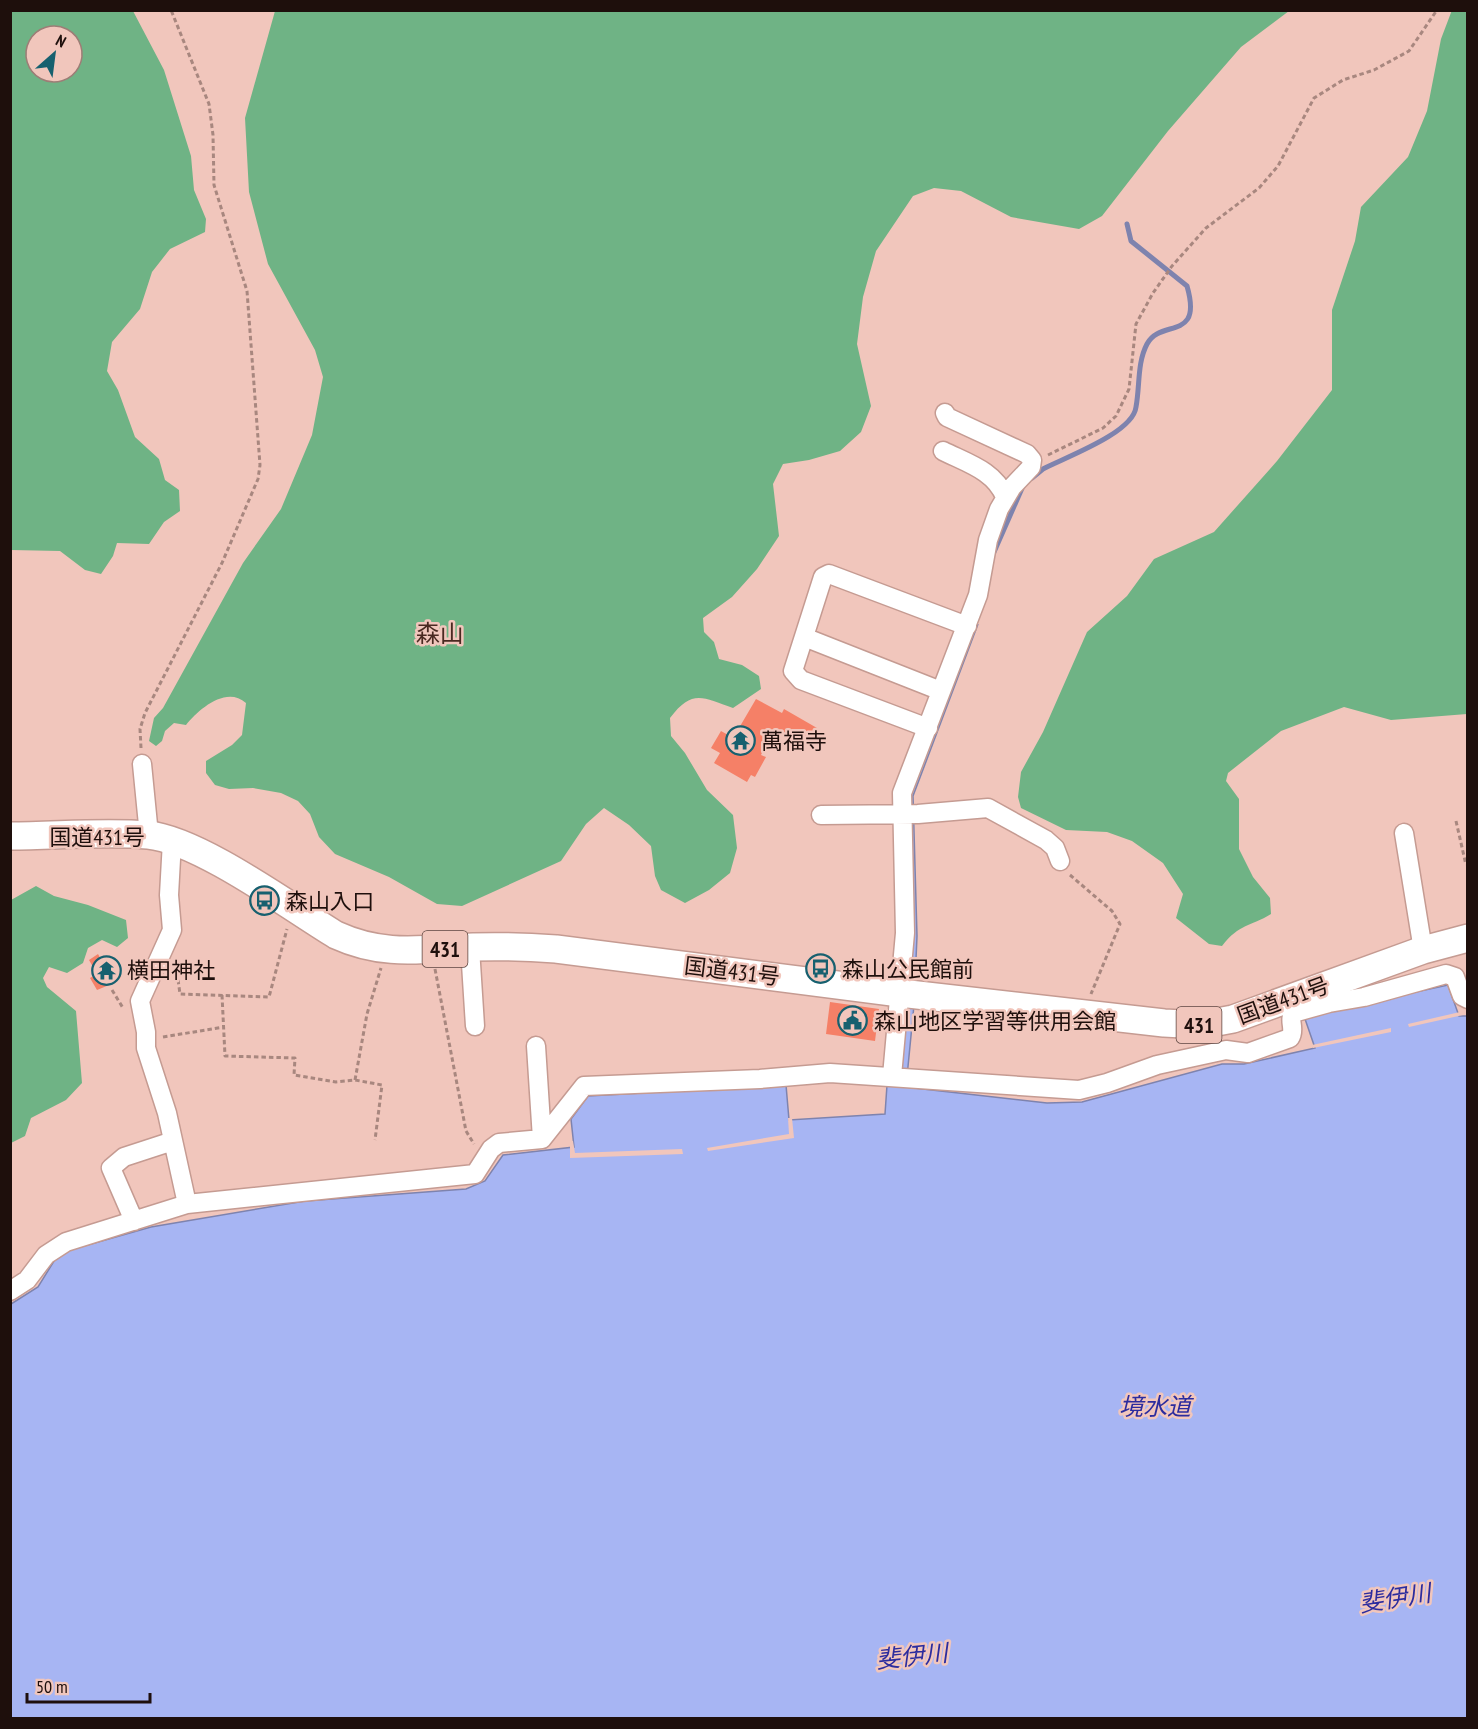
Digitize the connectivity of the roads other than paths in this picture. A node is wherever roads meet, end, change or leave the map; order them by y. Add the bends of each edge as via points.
1 (945, 413) dead end
2 (943, 451) dead end
3 (1005, 497) junction
4 (967, 626) junction
5 (804, 637) junction
6 (941, 691) junction
7 (928, 728) junction
8 (142, 764) road end
9 (909, 814) junction
10 (821, 815) dead end
11 (1404, 833) dead end
12 (10, 837) edge
13 (160, 838) junction
14 (1060, 861) road end
15 (1467, 938) edge
16 (470, 948) junction
17 (1423, 950) junction
18 (908, 994) junction
19 (1326, 995) junction
20 (1467, 999) edge
21 (475, 1026) dead end
22 (536, 1046) dead end
23 (899, 1077) junction
24 (542, 1139) junction
25 (173, 1141) junction
26 (187, 1204) junction
27 (134, 1221) junction
28 (10, 1291) edge

1 - 3 street via 1032,460 1031,467
2 - 3 street via 990,475
3 - 4 street via 988,540 978,595
4 - 5 street via 829,574 823,578
4 - 6 street
5 - 6 street
5 - 7 street via 793,671 801,680
6 - 7 street
7 - 9 street via 902,793
8 - 13 street
9 - 10 street
9 - 14 street via 988,808 1046,840
9 - 18 street via 905,933
11 - 17 street
12 - 13 highway, 国道431号 / 431
13 - 16 highway, 国道431号 / 431 via 203,854 354,944 385,951
13 - 25 street via 172,930 140,1000 146,1040
15 - 17 highway, 国道431号 / 431
16 - 18 highway, 国道431号 / 431 via 556,949
16 - 21 street
17 - 19 highway, 国道431号 / 431
18 - 19 highway, 国道431号 / 431 via 1201,1025
18 - 23 street
19 - 20 street via 1364,997 1446,974 1455,977
19 - 23 street via 1293,1013 1294,1030 1290,1038 1248,1053 1226,1050 1157,1065 1079,1090
22 - 24 street
23 - 24 street via 830,1073 584,1086
24 - 26 street via 499,1143 476,1174 460,1177
25 - 26 street
25 - 27 street via 124,1157 111,1168
26 - 27 street
27 - 28 street via 66,1242

